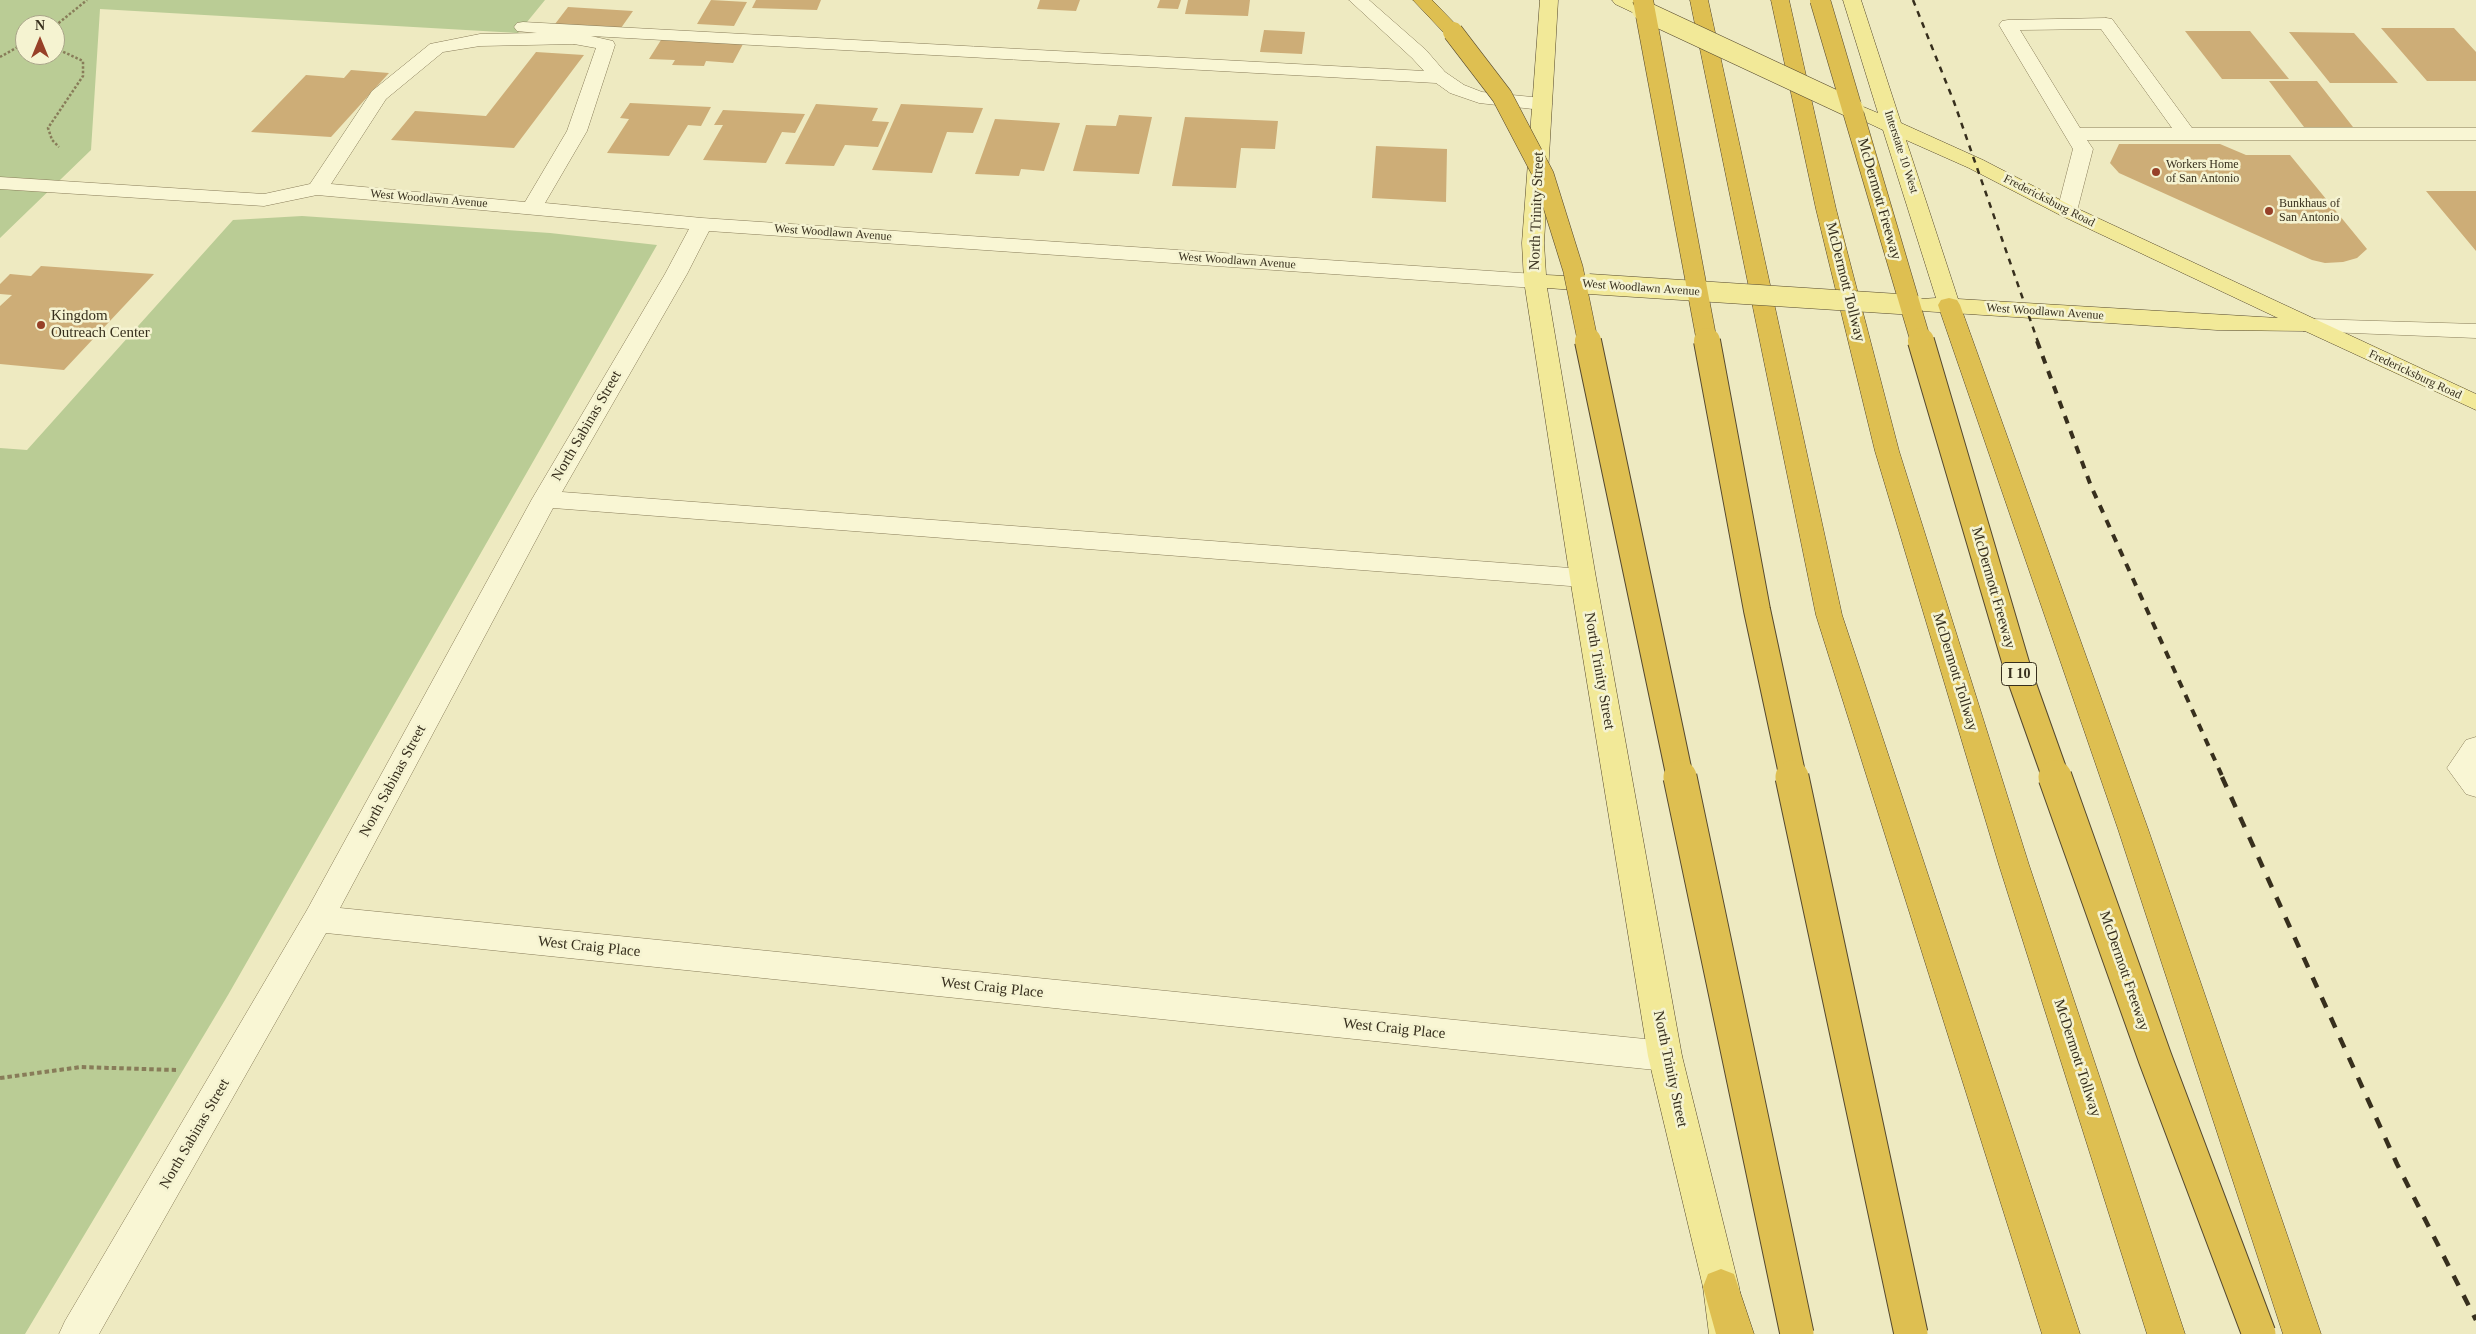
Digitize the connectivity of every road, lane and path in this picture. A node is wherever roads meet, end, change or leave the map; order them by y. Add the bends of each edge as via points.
1 (86, 0) edge
2 (1358, 0) edge
3 (1422, 0) edge
4 (1549, 0) edge
5 (1621, 0) edge
6 (1699, 0) edge
7 (1780, 0) edge
8 (1820, 0) edge
9 (1852, 0) edge
10 (1643, 5) edge
11 (65, 18) edge
12 (523, 27) dead end
13 (15, 49) edge
14 (65, 52) edge
15 (0, 57) edge
16 (1441, 78) junction
17 (1542, 104) junction
18 (1893, 126) junction
19 (2076, 134) junction
20 (2186, 134) junction
21 (2476, 134) edge
22 (61, 149) dead end
23 (0, 183) edge
24 (317, 189) junction
25 (531, 209) junction
26 (2068, 211) junction
27 (702, 224) junction
28 (1536, 281) junction
29 (1949, 305) junction
30 (2312, 326) junction
31 (2476, 331) edge
32 (2476, 404) edge
33 (545, 499) junction
34 (1583, 578) junction
35 (2476, 748) edge
36 (2476, 786) edge
37 (318, 919) junction
38 (1666, 1056) junction
39 (231, 1072) junction
40 (0, 1078) edge
41 (1721, 1287) junction
42 (78, 1334) edge
43 (1728, 1334) edge
44 (1735, 1334) edge
45 (1797, 1334) edge
46 (1910, 1334) edge
47 (2061, 1334) edge
48 (2166, 1334) edge
49 (2259, 1334) edge
50 (2302, 1334) edge

1 - 11 path
2 - 16 street
3 - 45 highway, bridge via 1453,32 1502,96 1544,176 1573,268
4 - 17 main road, North Trinity Street
5 - 10 main road, Fredericksburg Road
6 - 47 highway via 1830,615
7 - 48 highway, McDermott Tollway via 1826,209 1886,451 2014,865
8 - 49 highway, McDermott Freeway / I 10, bridge via 2019,674 2154,1058
9 - 18 main road, Interstate 10 West
10 - 18 main road, Fredericksburg Road, bridge
10 - 46 highway, bridge via 1757,610
12 - 16 street
13 - 15 path
14 - 22 path via 83,60 83,76 48,128 52,140
16 - 17 street via 1457,89 1479,97
17 - 28 main road, North Trinity Street via 1533,243
18 - 26 main road, Fredericksburg Road
18 - 29 main road, Interstate 10 West
19 - 20 street
19 - 20 street via 2008,25 2106,23
19 - 26 street via 2084,149
20 - 21 street
23 - 24 street, West Woodlawn Avenue via 264,200
24 - 25 street, West Woodlawn Avenue
24 - 25 street via 379,95 437,48 480,40 574,38 606,45 577,132
25 - 27 street, West Woodlawn Avenue
26 - 30 main road, Fredericksburg Road
27 - 28 street, West Woodlawn Avenue
27 - 33 street, North Sabinas Street
28 - 29 main road, West Woodlawn Avenue, bridge
28 - 34 main road, North Trinity Street
29 - 30 main road, West Woodlawn Avenue
29 - 50 highway via 2133,829
30 - 31 street, West Woodlawn Avenue
30 - 32 main road, Fredericksburg Road
33 - 34 street
33 - 37 street, North Sabinas Street
34 - 38 main road, North Trinity Street
35 - 36 street via 2461,768
37 - 38 street, West Craig Place
37 - 39 street, North Sabinas Street
38 - 41 main road, North Trinity Street
39 - 40 path via 81,1067
39 - 42 street, North Sabinas Street
41 - 43 main road, North Trinity Street
41 - 44 highway

